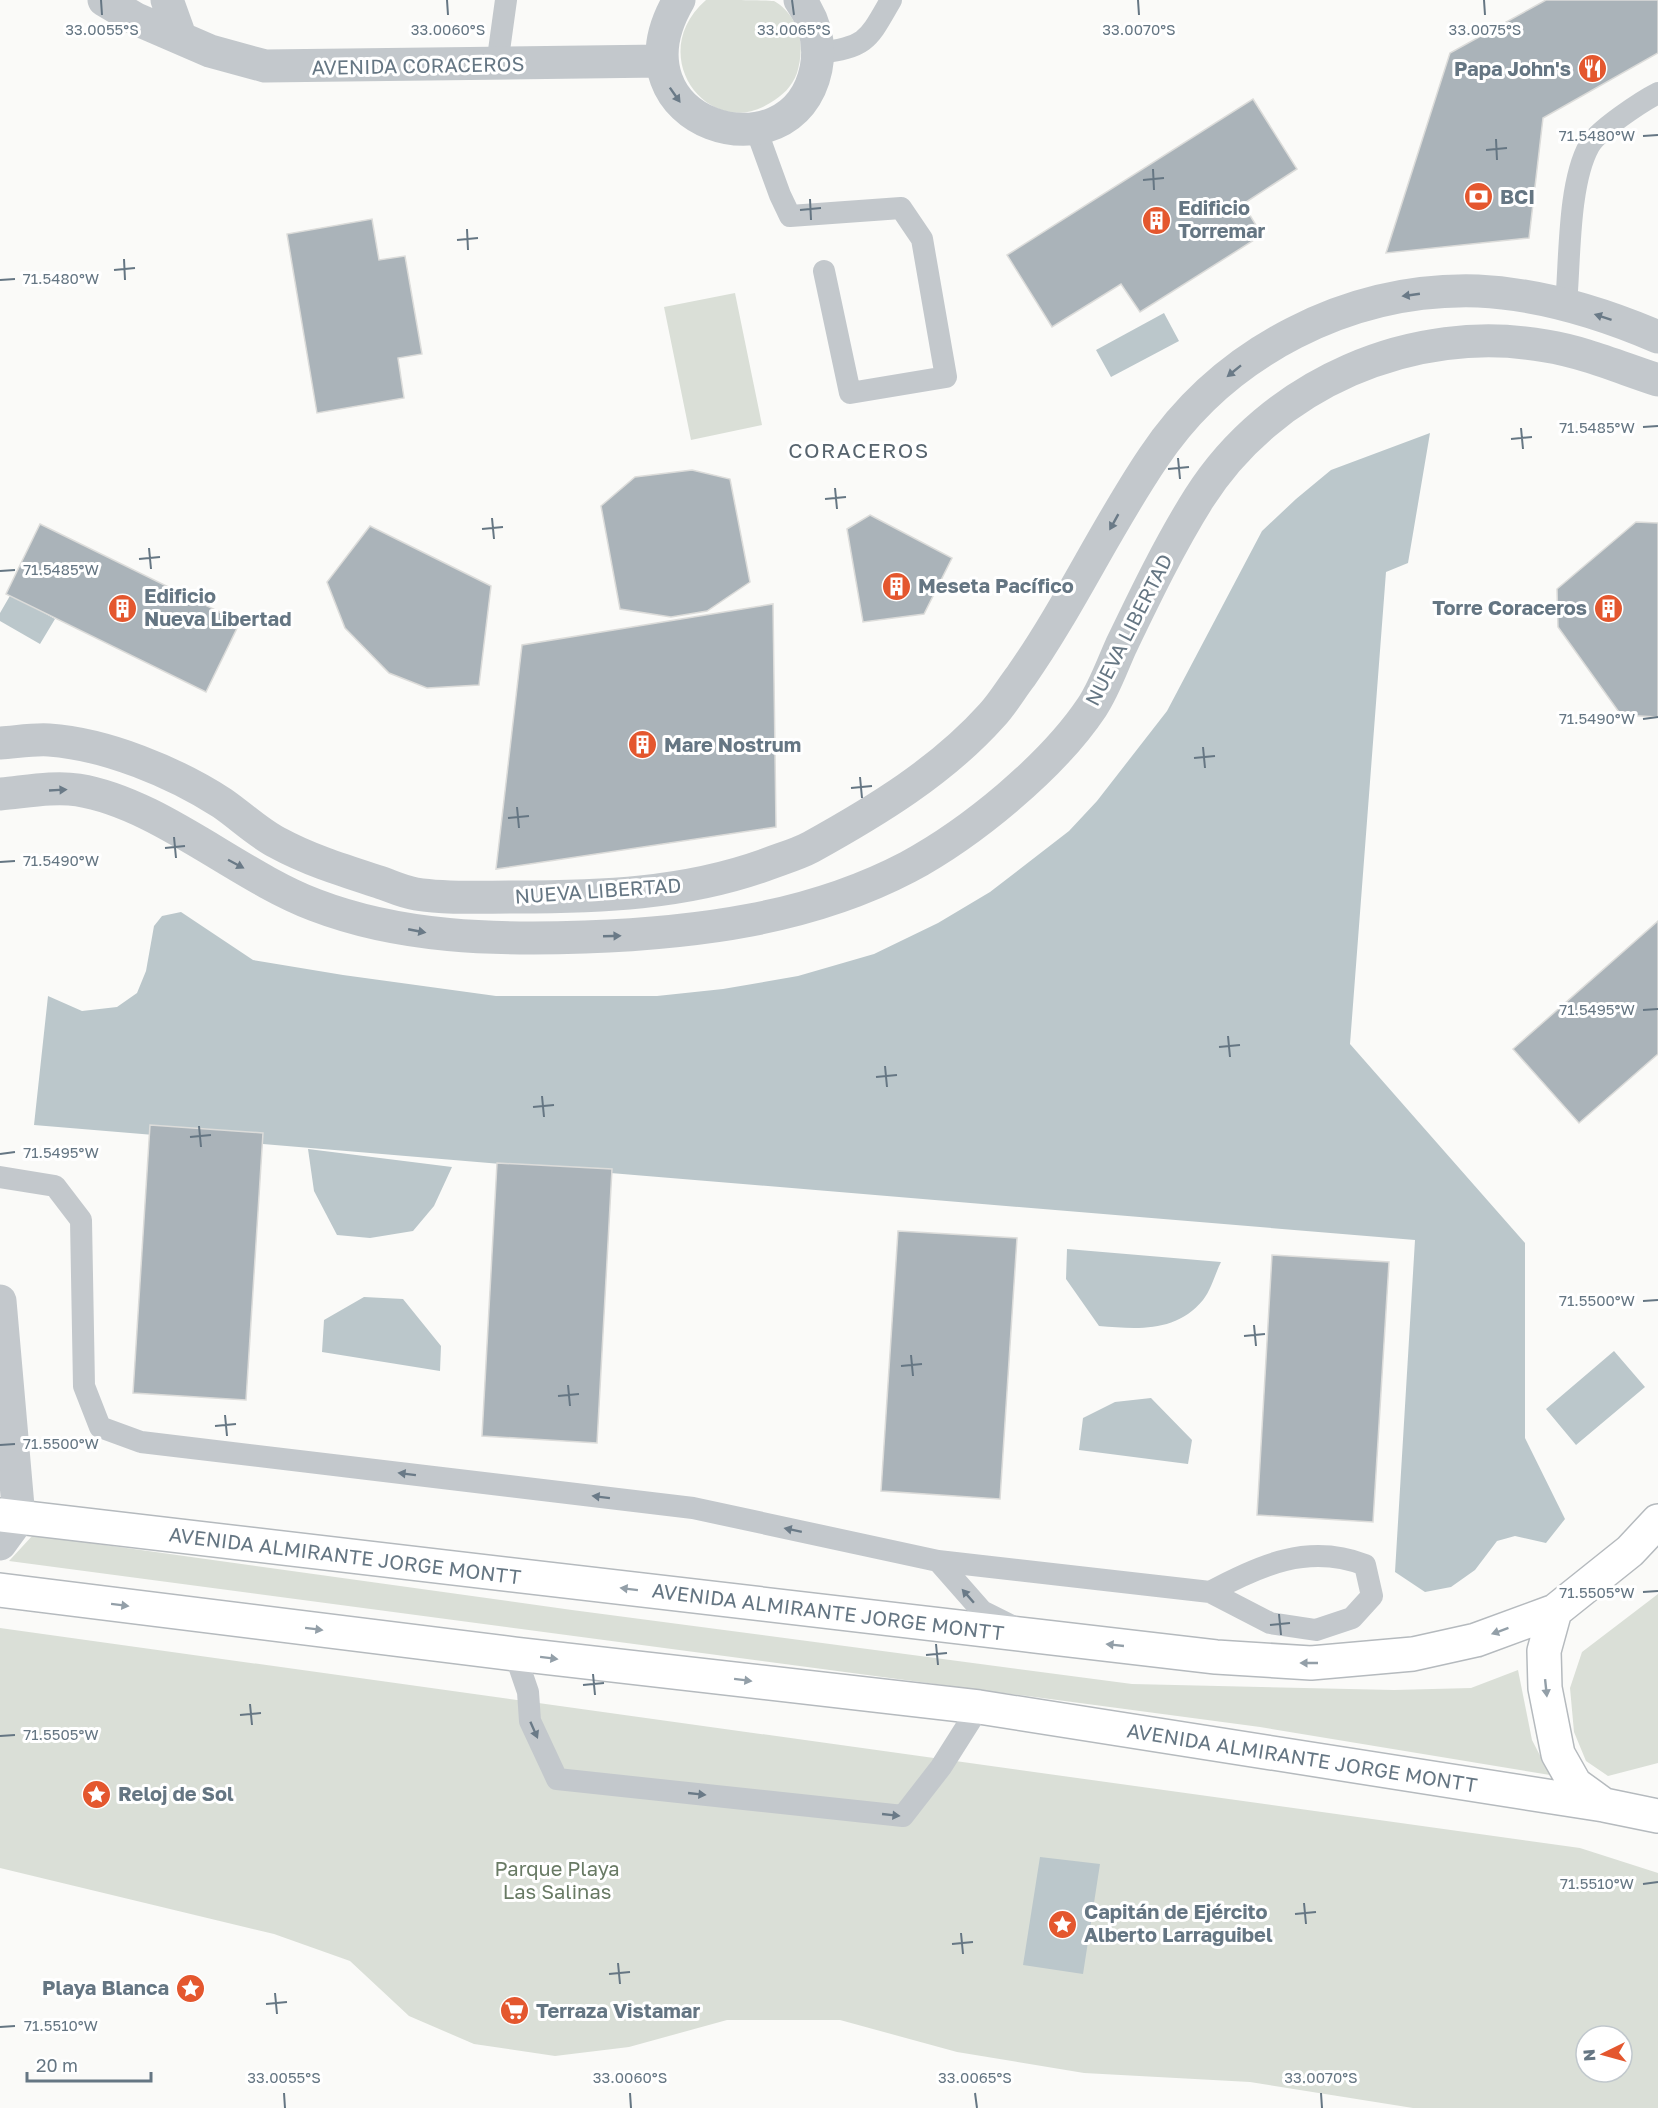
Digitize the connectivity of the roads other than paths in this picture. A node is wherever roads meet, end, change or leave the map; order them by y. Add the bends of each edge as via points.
1 (104, 0) edge
2 (506, 0) edge
3 (679, 0) edge
4 (800, 0) edge
5 (891, 0) edge
6 (167, 16) edge
7 (819, 53) junction
8 (661, 61) junction
9 (497, 65) junction
10 (1658, 93) edge
11 (756, 129) junction
12 (824, 271) dead end
13 (1566, 305) junction
14 (1658, 337) edge
15 (1658, 381) edge
16 (0, 743) edge
17 (0, 794) edge
18 (0, 1177) edge
19 (0, 1301) edge
20 (10, 1517) edge
21 (1658, 1521) edge
22 (0, 1544) edge
23 (1644, 1550) edge
24 (938, 1561) junction
25 (0, 1590) edge
26 (1210, 1592) junction
27 (1555, 1611) junction
28 (1036, 1636) junction
29 (515, 1654) junction
30 (979, 1707) junction
31 (1658, 1793) edge
32 (1604, 1805) junction
33 (1658, 1816) edge

1 - 6 street, AVENIDA CORACEROS via 116,9
2 - 9 lane
3 - 8 street via 668,18
4 - 7 street via 816,32
5 - 7 lane via 864,41 849,50
6 - 9 street, AVENIDA CORACEROS via 217,53 265,66
7 - 11 street via 814,80 801,102 781,119
8 - 9 street, AVENIDA CORACEROS
8 -> 11 street via 669,86 684,108 705,123 731,130
10 - 13 lane via 1639,102 1589,144 1577,178
11 - 12 lane via 790,216 901,208 922,239 946,377 850,393
14 -> 13 street, NUEVA LIBERTAD
13 -> 16 street, NUEVA LIBERTAD via 1480,291 1436,292 1351,309 1273,343 1207,393 1172,432 1030,663 995,712 948,760 805,850 723,880 653,892 575,897 416,894 277,843 219,801 149,766 100,748 47,740
17 -> 15 street, NUEVA LIBERTAD via 76,789 134,807 311,904 358,920 431,934 523,939 651,934 771,916 836,898 909,866 985,816 1048,760 1092,706 1181,530 1218,471 1284,407 1323,382 1365,363 1409,350 1455,342 1501,341 1591,357
24 -> 18 lane via 693,1508 141,1443 100,1428 84,1386 81,1220 55,1186
19 - 20 street
20 - 22 street
28 -> 20 main road, AVENIDA ALMIRANTE JORGE MONTT
21 - 23 main road, AVENIDA ALMIRANTE JORGE MONTT
23 - 27 main road, AVENIDA ALMIRANTE JORGE MONTT
24 - 26 lane
28 -> 24 lane via 982,1611
25 -> 29 main road, AVENIDA ALMIRANTE JORGE MONTT
26 - 26 lane via 1250,1570 1291,1557 1342,1556 1365,1565 1371,1596 1352,1618 1316,1630 1270,1623
27 -> 28 main road, AVENIDA ALMIRANTE JORGE MONTT via 1476,1640 1413,1654 1311,1664
27 -> 32 main road via 1544,1651 1545,1688 1558,1754 1575,1784
29 -> 30 main road, AVENIDA ALMIRANTE JORGE MONTT
29 -> 30 lane via 528,1692 530,1721 557,1779 903,1816 941,1767
30 - 32 main road, AVENIDA ALMIRANTE JORGE MONTT
31 - 32 main road
32 - 33 main road, AVENIDA ALMIRANTE JORGE MONTT

